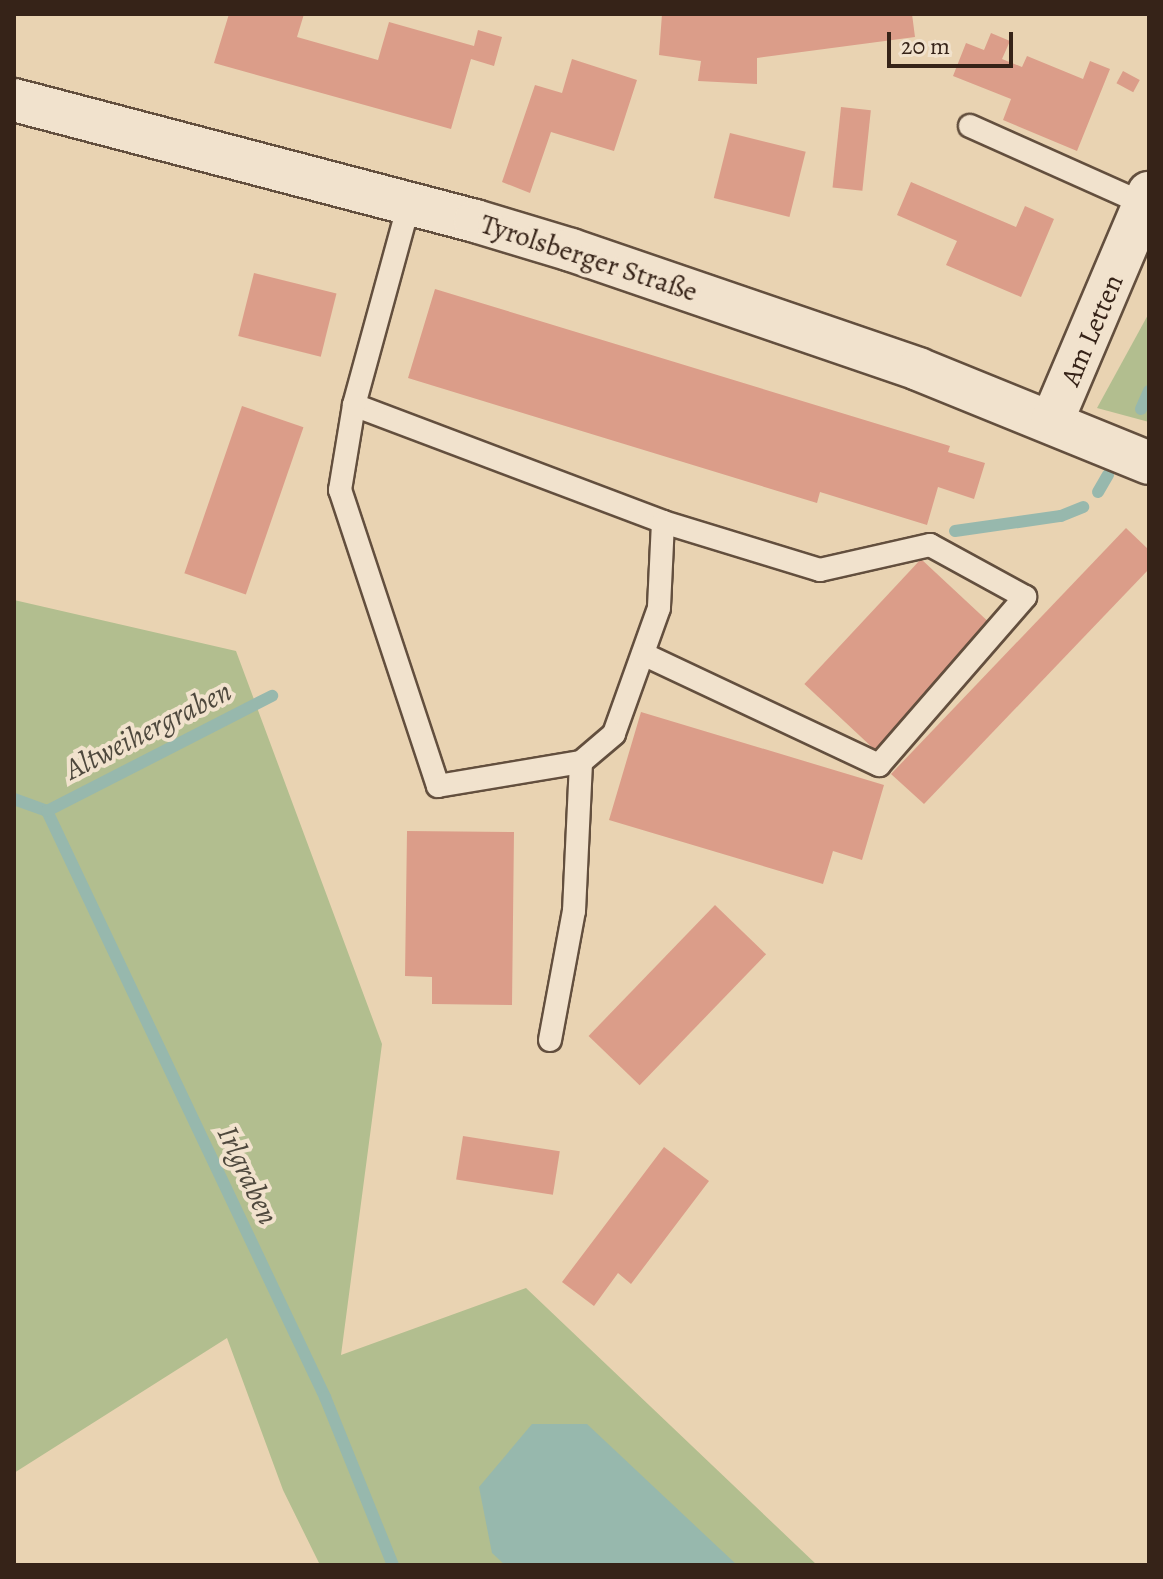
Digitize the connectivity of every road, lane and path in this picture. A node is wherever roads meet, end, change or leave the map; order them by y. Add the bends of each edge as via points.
1 (14, 100) edge
2 (970, 126) dead end
3 (1148, 202) edge
4 (409, 204) junction
5 (354, 405) junction
6 (1052, 421) junction
7 (1149, 463) edge
8 (663, 522) junction
9 (643, 654) junction
10 (581, 762) junction
11 (550, 1040) dead end

1 - 4 street, Tyrolsberger Straße
2 - 3 lane
3 - 6 street, Am Letten
4 - 5 lane
4 - 6 street, Tyrolsberger Straße via 758,312
5 - 8 lane
5 - 10 lane via 340,490 438,786
6 - 7 street, Tyrolsberger Straße
8 - 9 lane via 659,608
8 - 9 lane via 820,570 930,545 1025,597 879,765
9 - 10 lane via 614,734
10 - 11 lane via 574,911

